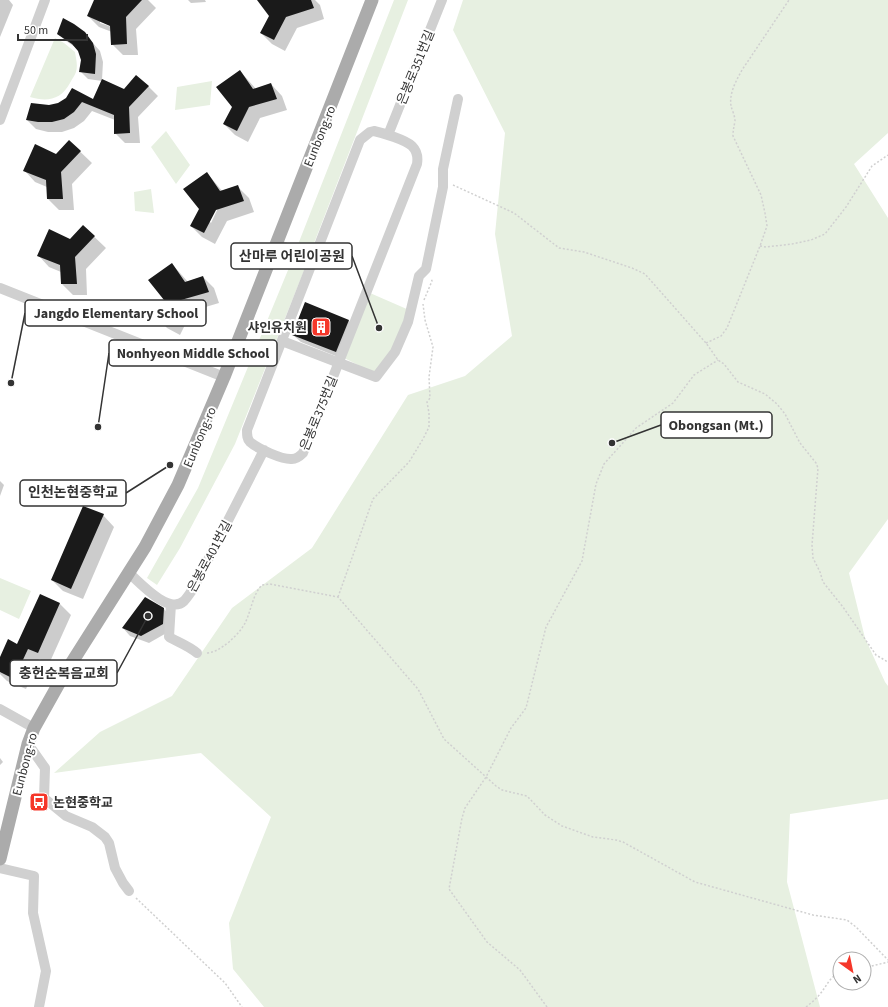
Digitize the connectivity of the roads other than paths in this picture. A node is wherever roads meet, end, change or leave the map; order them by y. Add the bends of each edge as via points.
1 (45, 0) edge
2 (372, 0) edge
3 (442, 0) edge
4 (458, 99) dead end
5 (0, 120) edge
6 (388, 135) junction
7 (276, 244) junction
8 (314, 258) junction
9 (0, 288) edge
10 (282, 341) junction
11 (339, 363) junction
12 (224, 377) junction
13 (264, 450) junction
14 (129, 573) junction
15 (171, 604) junction
16 (197, 653) road end
17 (0, 709) edge
18 (34, 728) junction
19 (28, 744) junction
20 (0, 859) edge
21 (0, 868) edge
22 (129, 891) road end
23 (39, 1007) edge

1 - 5 street
2 - 7 main road, Eunbong-ro
3 - 6 street, 은봉로351번길
4 - 11 street via 426,269 419,276 406,328 395,352 376,377
6 - 8 street, 은봉로375번길 via 374,131 360,140
6 - 11 street, 은봉로375번길 via 412,146 418,158 417,164
7 - 8 street
7 - 12 main road, Eunbong-ro
8 - 10 street, 은봉로375번길
9 - 12 street
10 - 11 street
10 - 13 street, 은봉로375번길 via 248,430 247,437 250,442
11 - 13 street, 은봉로375번길 via 303,453 293,459 287,459
12 - 14 main road, Eunbong-ro via 178,486
13 - 15 street, 은봉로401번길 via 193,589 183,602
14 - 15 street via 162,601
14 - 18 main road, Eunbong-ro via 62,678
15 - 16 street via 169,637
17 - 18 street
18 - 19 main road, Eunbong-ro
19 - 20 main road, Eunbong-ro
19 - 22 street via 45,768 44,798 66,816 92,827 105,836 115,868
21 - 23 street via 34,876 33,913 46,971

